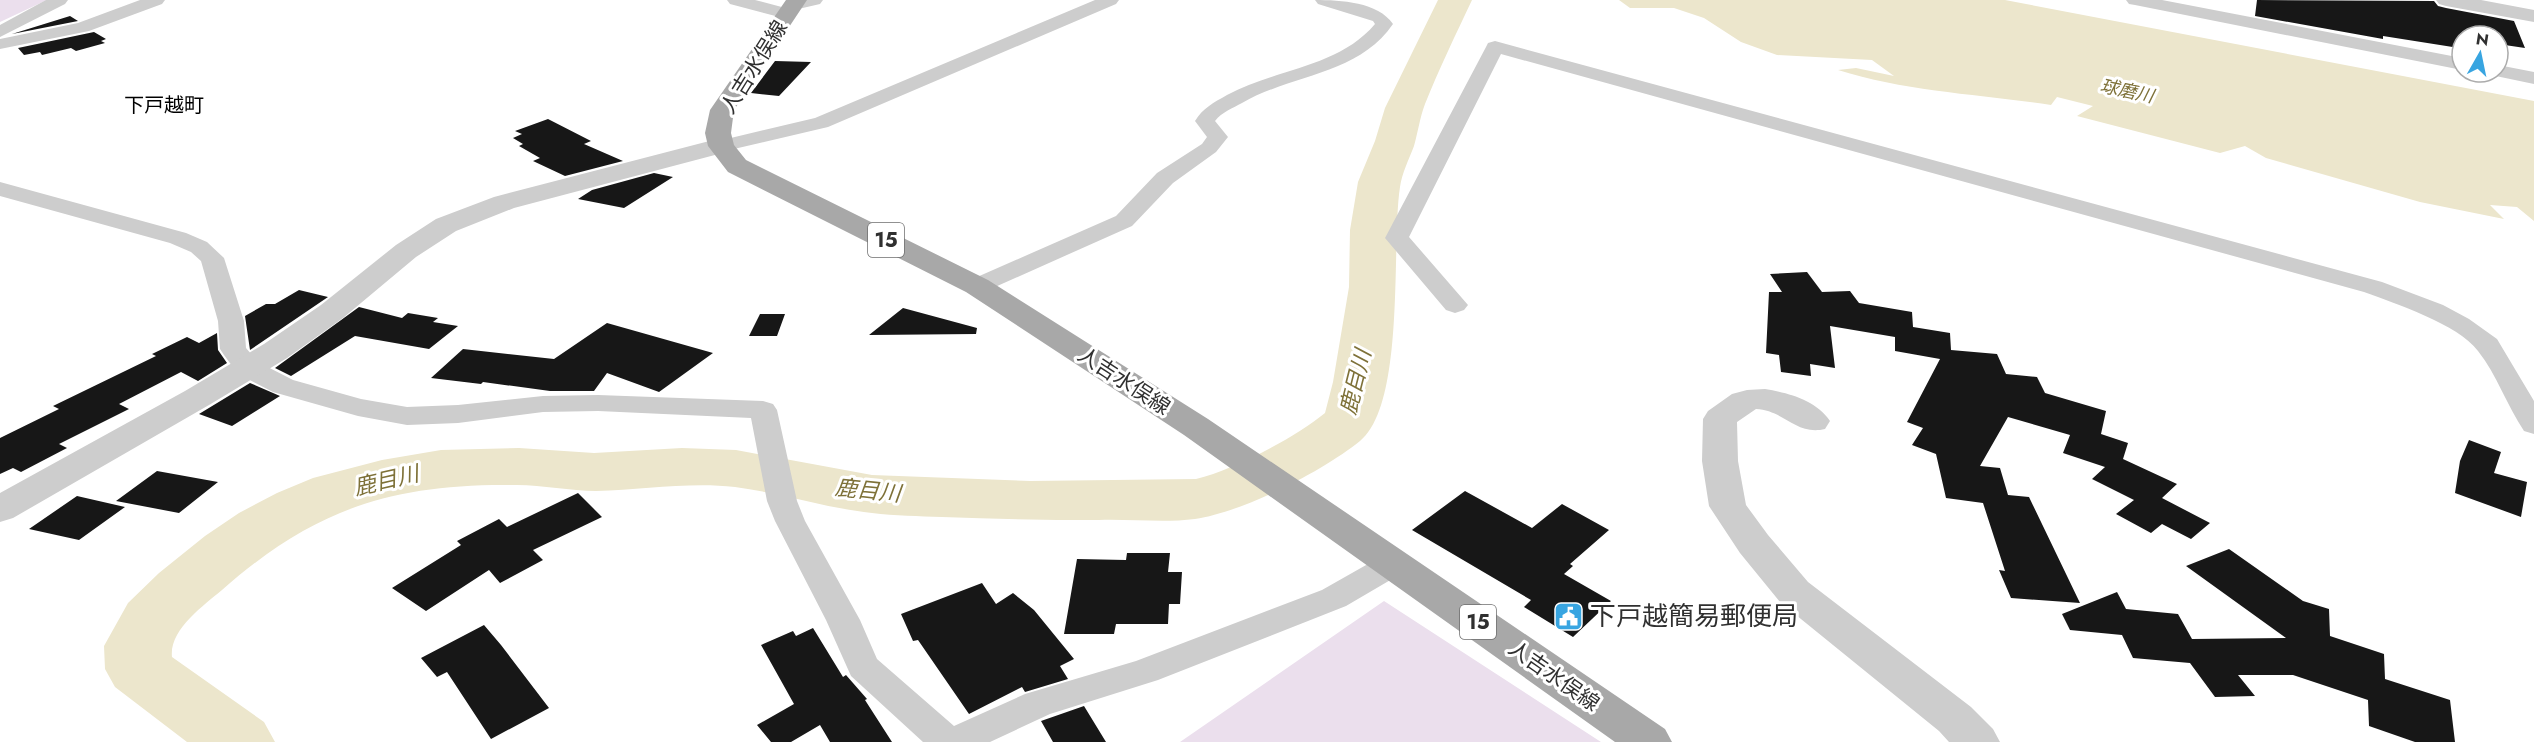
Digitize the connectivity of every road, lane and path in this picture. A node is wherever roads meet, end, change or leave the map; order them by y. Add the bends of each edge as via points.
1 (59, 0) edge
2 (156, 0) edge
3 (736, 0) edge
4 (1110, 0) edge
5 (1324, 0) edge
6 (2135, 0) edge
7 (2446, 0) edge
8 (798, 5) edge
9 (2534, 16) edge
10 (0, 32) edge
11 (0, 44) edge
12 (2450, 62) edge
13 (2510, 73) edge
14 (2534, 78) edge
15 (721, 146) junction
16 (0, 189) edge
17 (977, 286) junction
18 (1455, 305) dead end
19 (248, 368) junction
20 (1813, 421) dead end
21 (2534, 425) edge
22 (0, 509) edge
23 (1393, 564) junction
24 (947, 742) edge
25 (955, 742) edge
26 (1649, 742) edge
27 (1977, 742) edge

1 - 10 street
2 - 11 street via 83,27
3 - 8 street
4 - 15 street via 821,123
5 - 17 street via 1379,17 1384,24 1364,46 1252,89 1210,111 1205,121 1218,137 1209,148 1165,178 1124,221
6 - 12 street
7 - 9 street
8 - 15 main road, 人吉水俣線 via 722,110 718,133
13 - 14 street
15 - 17 main road, 人吉水俣線 / 15 via 737,166
15 - 19 street via 466,215 431,233 356,295
16 - 19 street via 199,247 212,258 231,321 233,349
17 - 23 main road, 人吉水俣線 / 15 via 1196,427
18 - 21 street via 1397,238 1495,47 2373,287 2434,310 2488,345
19 - 22 street
19 - 24 street via 283,386 358,408 407,416 598,403 763,410 782,501 863,667
20 - 27 street via 1770,399 1745,400 1720,419 1720,461 1728,506 1794,592 1955,719
23 - 25 street via 1334,597 1146,671 1038,704
23 - 26 main road, 人吉水俣線 / 15

